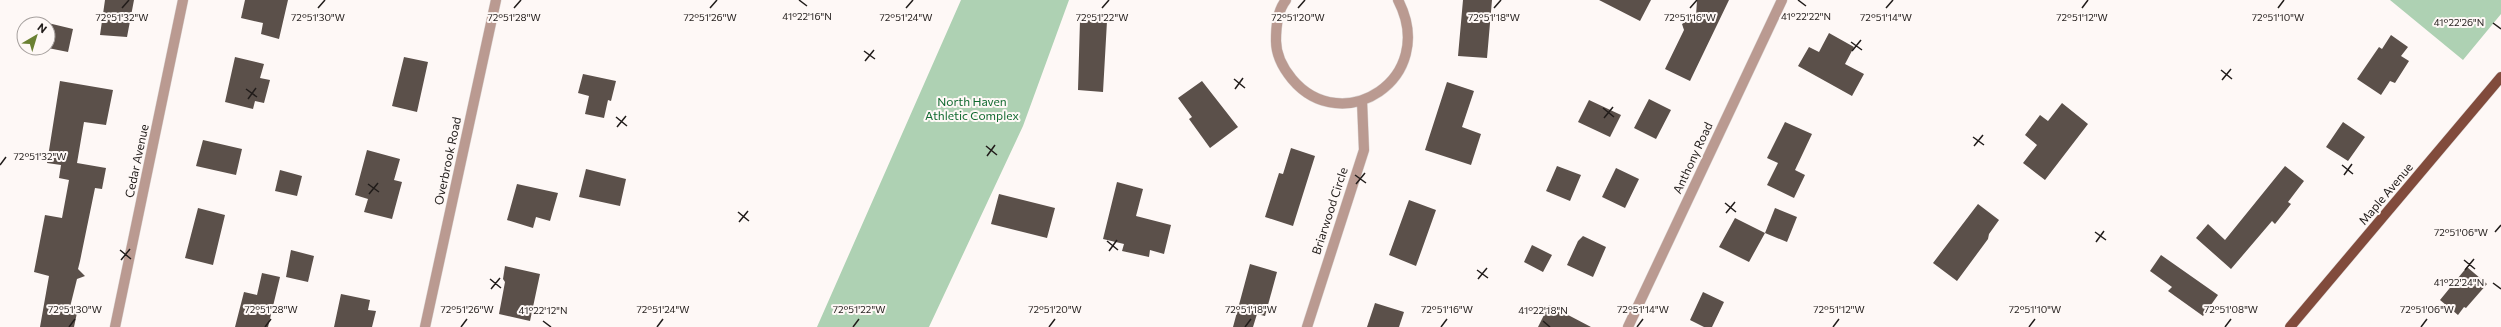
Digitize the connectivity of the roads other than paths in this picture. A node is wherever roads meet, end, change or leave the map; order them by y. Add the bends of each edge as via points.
1 (183, 0) edge
2 (496, 0) edge
3 (1286, 0) edge
4 (1398, 0) edge
5 (1782, 0) edge
6 (2501, 77) edge
7 (1362, 101) junction
8 (115, 327) edge
9 (425, 327) edge
10 (1307, 327) edge
11 (1628, 327) edge
12 (2290, 327) edge

1 - 8 street, Cedar Avenue
2 - 9 street, Overbrook Road
3 - 7 street via 1276,24 1276,47 1284,69 1298,87 1318,99 1341,103
4 - 7 street via 1406,13 1410,34 1407,55 1398,74 1383,90
5 - 11 street, Anthony Road
6 - 12 main road, Maple Avenue
7 - 10 street, Briarwood Circle via 1364,150

